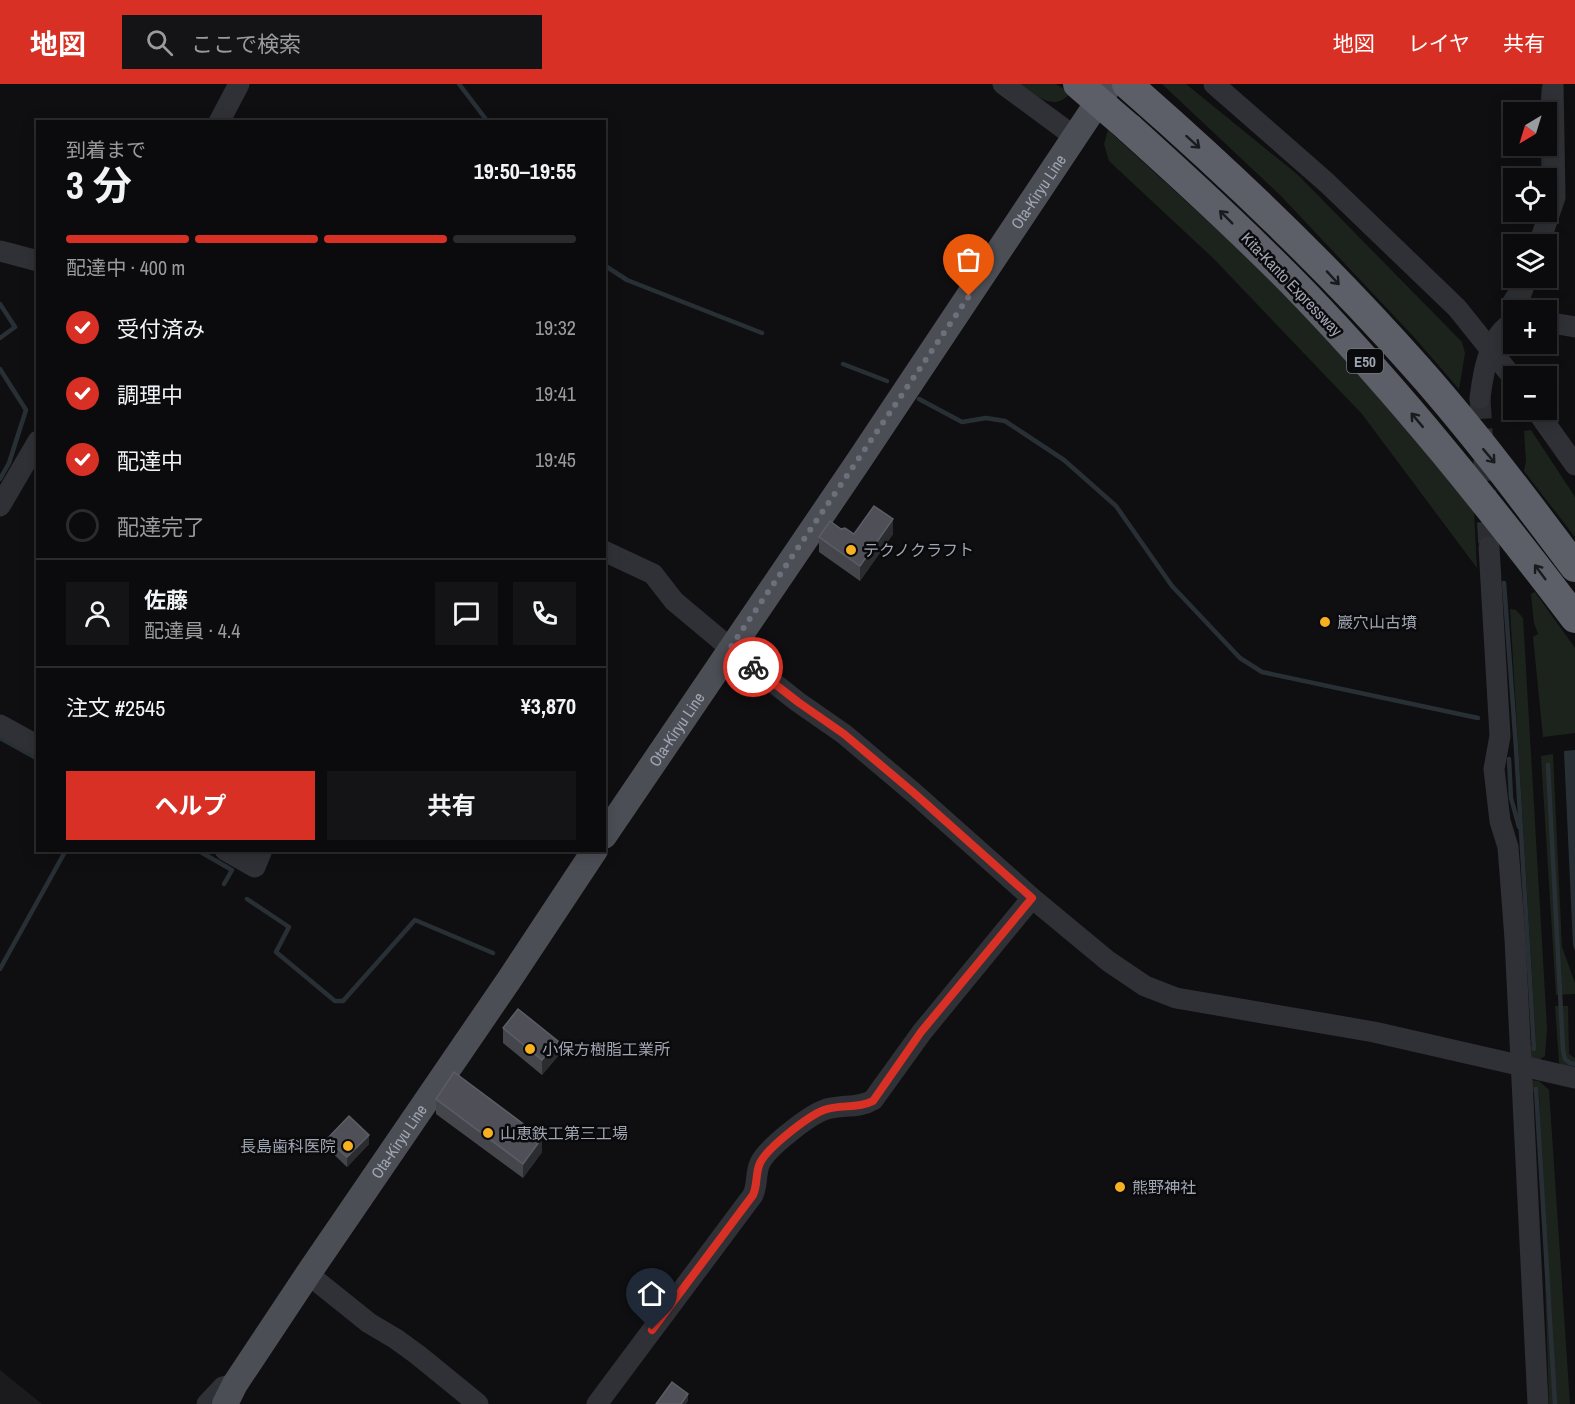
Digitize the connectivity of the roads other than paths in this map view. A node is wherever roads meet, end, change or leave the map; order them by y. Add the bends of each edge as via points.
1 (239, 84) edge
2 (1003, 84) edge
3 (1078, 84) edge
4 (1110, 84) edge
5 (1214, 84) edge
6 (1553, 84) edge
7 (1138, 94) edge
8 (220, 120) edge
9 (1075, 137) junction
10 (1542, 234) edge
11 (0, 251) edge
12 (36, 260) edge
13 (1557, 324) edge
14 (1575, 327) edge
15 (1503, 330) edge
16 (1491, 349) junction
17 (1504, 366) edge
18 (1480, 398) tunnel mouth
19 (1543, 420) edge
20 (36, 444) edge
21 (1575, 465) edge
22 (0, 506) edge
23 (1489, 548) tunnel mouth
24 (606, 552) edge
25 (1575, 567) edge
26 (1575, 618) edge
27 (730, 648) junction
28 (0, 725) edge
29 (36, 745) edge
30 (606, 833) edge
31 (229, 852) edge
32 (261, 852) edge
33 (594, 852) edge
34 (1032, 898) junction
35 (1521, 1065) junction
36 (1575, 1078) edge
37 (308, 1274) junction
38 (230, 1394) edge
39 (207, 1404) edge
40 (478, 1404) edge
41 (597, 1404) edge
42 (1538, 1404) edge

1 - 8 street
2 - 9 street
26 -> 3 highway, Kita-Kanto Expressway / E50, bridge via 1494,512 1304,295 1214,204
4 - 9 main road, Ota-Kiryu Line
5 - 16 street via 1327,183 1457,308
6 - 10 street via 1555,197
7 -> 25 highway, Kita-Kanto Expressway / E50 via 1236,181 1416,368 1511,482
9 - 27 main road, Ota-Kiryu Line
11 - 12 street
13 - 14 street
15 - 16 street
16 - 17 street
16 - 18 street via 1484,366
19 - 21 street
20 - 22 street
23 - 35 street via 1500,736 1494,769 1500,821 1508,847
24 - 27 street via 653,574 674,601
27 - 30 main road, Ota-Kiryu Line
27 - 34 street via 844,734
28 - 29 street
31 - 32 street via 255,867
33 - 37 main road, Ota-Kiryu Line
34 - 35 street via 1108,961 1145,986 1176,998 1374,1032
34 - 41 street via 921,1032 873,1101 825,1110 798,1126 764,1157 753,1195
35 - 36 street
35 - 42 street
37 - 38 main road, Ota-Kiryu Line
37 - 40 street
38 - 39 street via 223,1388

